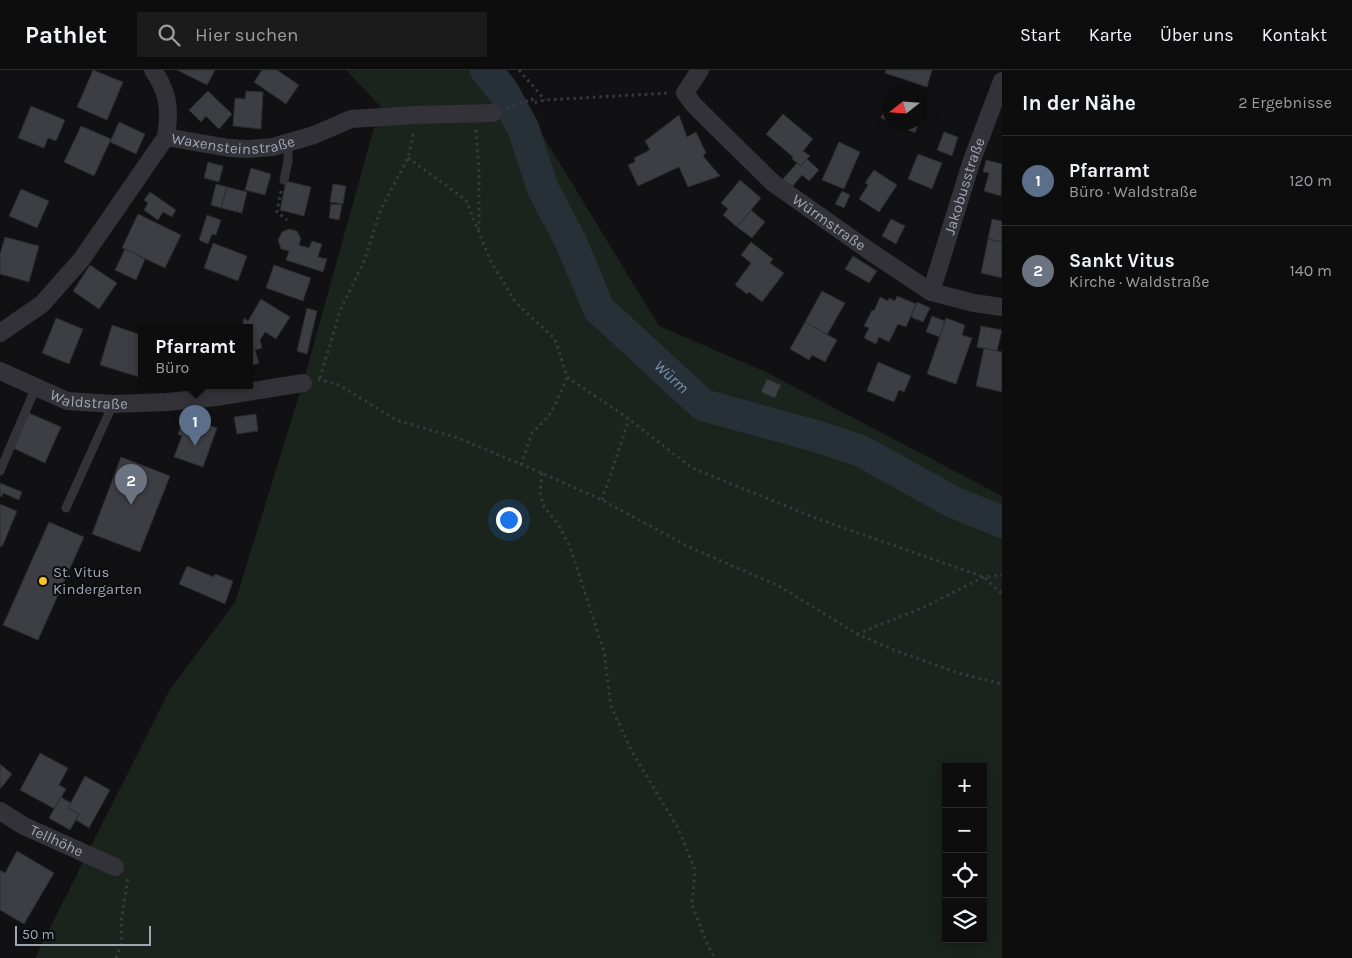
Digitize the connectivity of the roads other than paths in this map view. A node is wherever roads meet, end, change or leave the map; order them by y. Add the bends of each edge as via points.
1 (153, 70) edge
2 (700, 70) edge
3 (1002, 81) edge
4 (496, 112) road end
5 (166, 137) junction
6 (288, 142) junction
7 (284, 180) road end
8 (931, 292) junction
9 (1002, 307) edge
10 (0, 333) edge
11 (0, 370) edge
12 (311, 381) road end
13 (36, 387) junction
14 (113, 404) junction
15 (0, 470) edge
16 (66, 508) dead end
17 (0, 811) edge
18 (115, 867) road end

1 - 5 street via 167,99 169,119
2 - 8 street, Würmstraße via 685,92 712,124 773,183
3 - 8 street, Jakobusstraße via 972,160
4 - 6 street, Waxensteinstraße via 351,119
5 - 6 street, Waxensteinstraße via 239,148 273,147
5 - 10 street, Waxensteinstraße via 81,260 42,304
6 - 7 lane
8 - 9 street, Würmstraße
11 - 13 street, Waldstraße
12 - 14 street, Waldstraße via 216,397
13 - 14 street, Waldstraße via 67,402
13 - 15 lane
14 - 16 lane
17 - 18 street, Tellhöhe via 24,826

